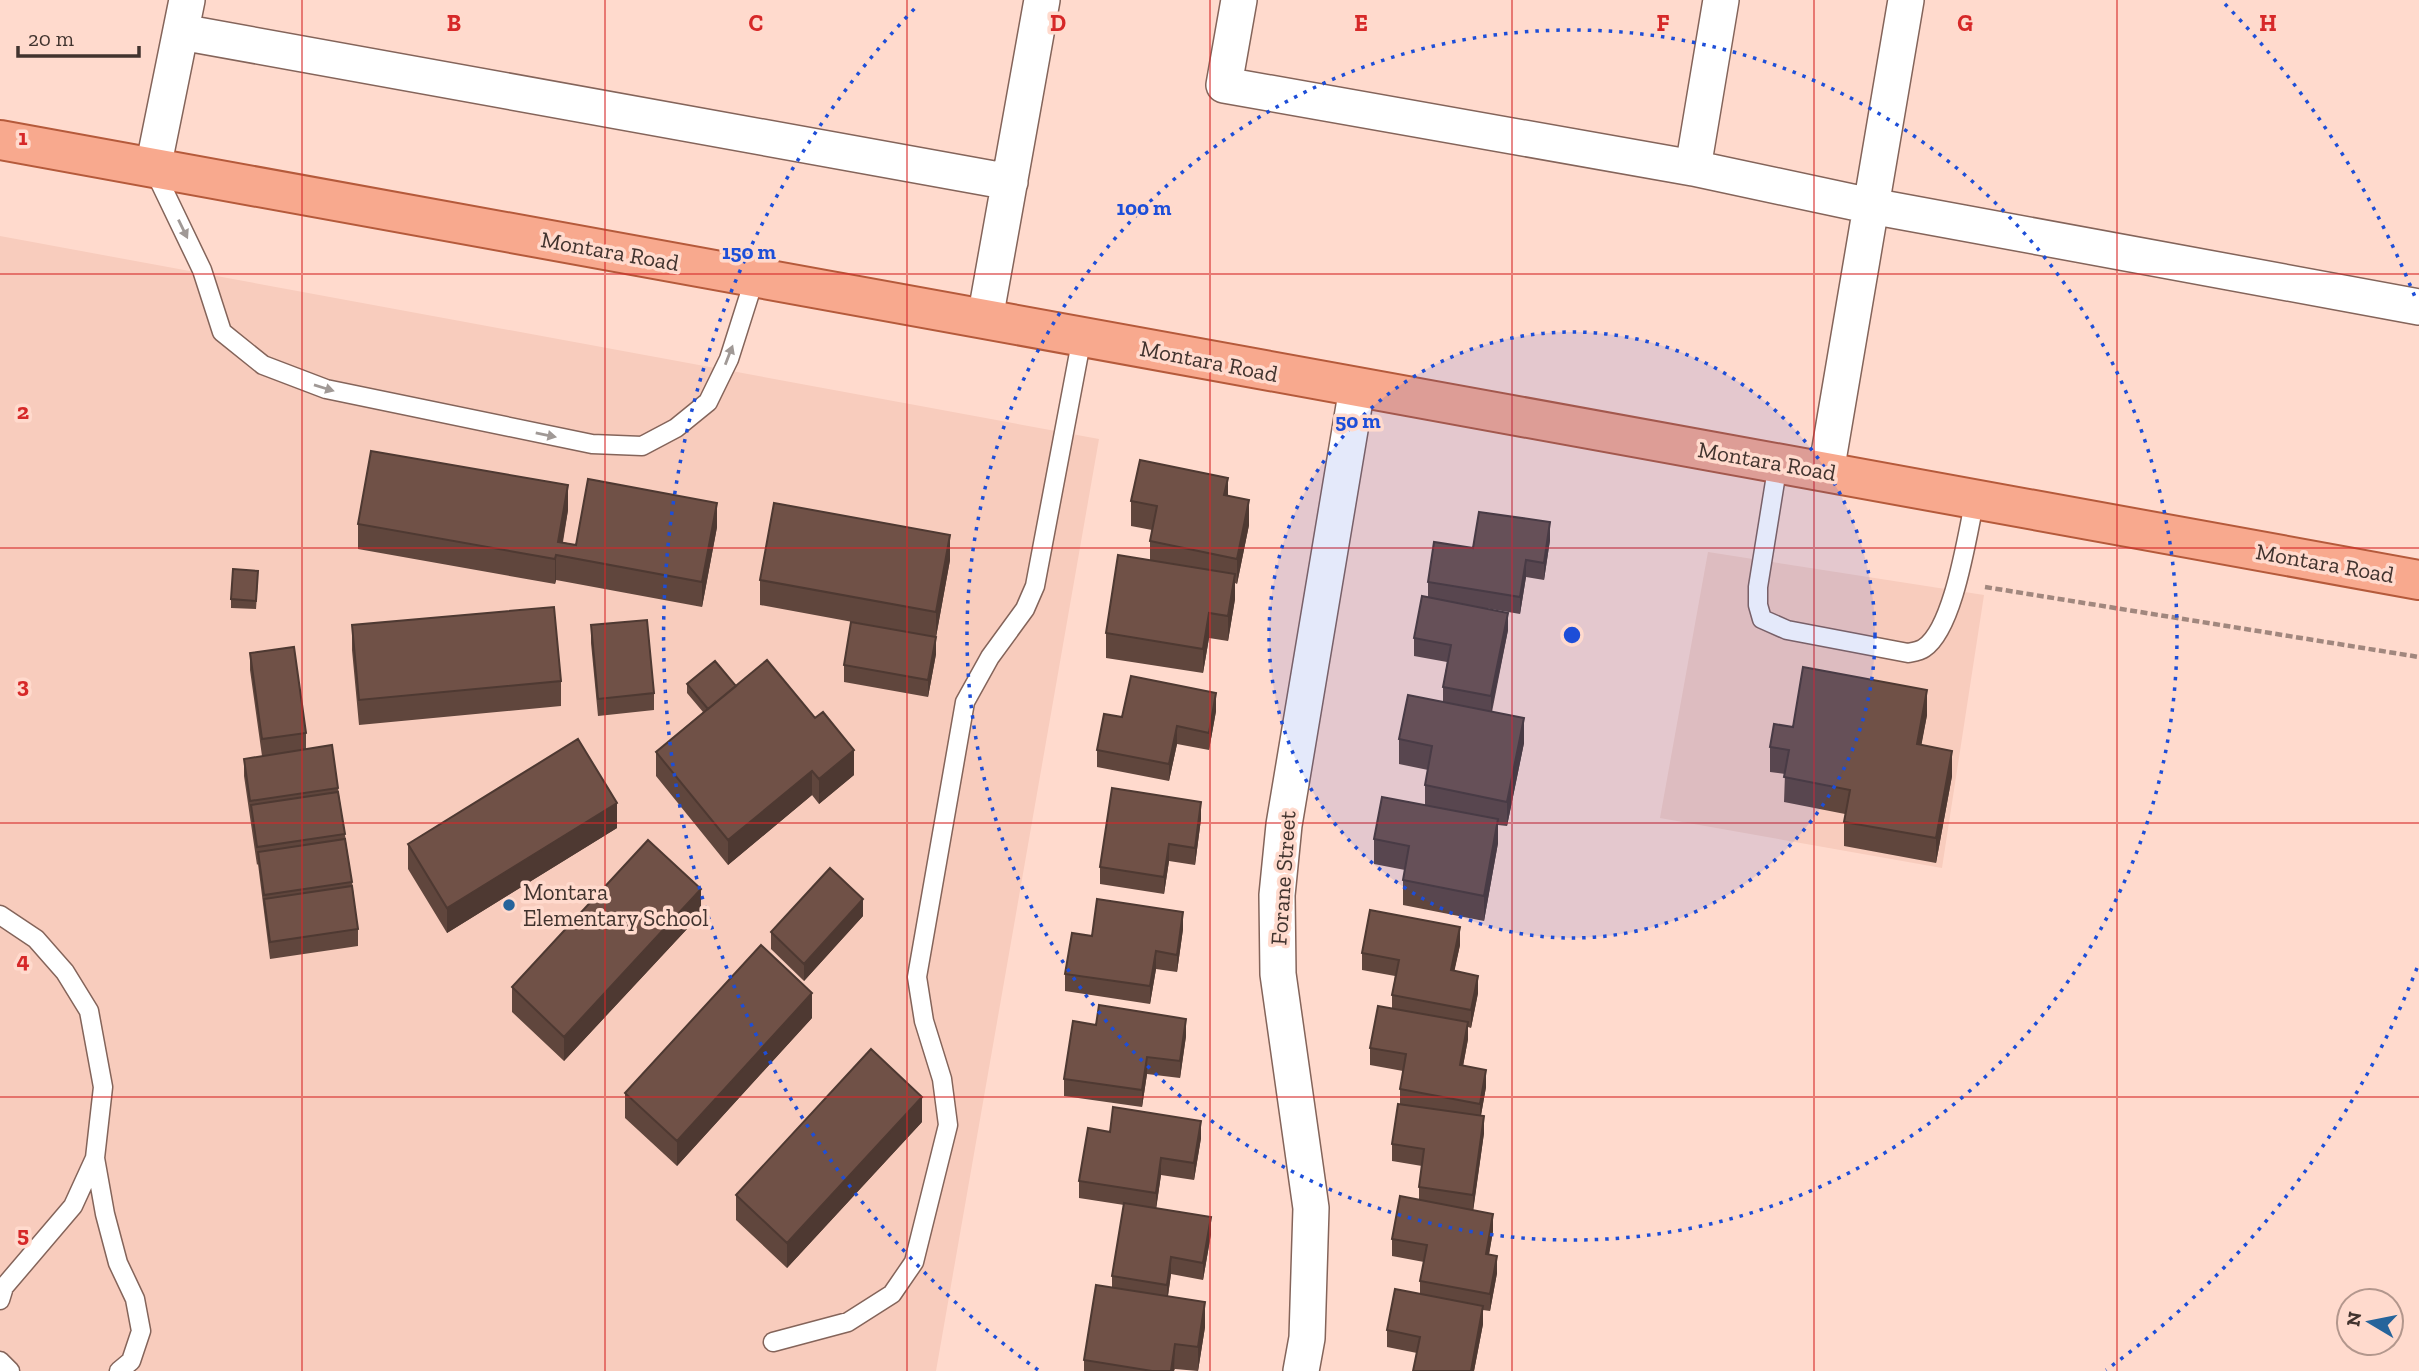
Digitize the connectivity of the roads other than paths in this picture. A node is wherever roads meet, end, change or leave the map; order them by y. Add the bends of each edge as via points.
1 (1042, 0) edge
2 (1239, 0) edge
3 (1721, 0) edge
4 (1906, 0) edge
5 (184, 16) edge
6 (0, 140) edge
7 (153, 168) junction
8 (1693, 168) junction
9 (1010, 182) junction
10 (1871, 205) junction
11 (755, 277) junction
12 (2419, 307) edge
13 (985, 319) junction
14 (1083, 337) junction
15 (1357, 388) junction
16 (1778, 463) junction
17 (1826, 472) junction
18 (1975, 499) junction
19 (2419, 580) edge
20 (0, 915) edge
21 (95, 1158) junction
22 (0, 1300) edge
23 (773, 1342) dead end
24 (0, 1360) edge
25 (10, 1371) edge
26 (119, 1371) edge
27 (1301, 1371) edge

1 - 9 street
2 - 8 street via 1224,85
3 - 8 street
4 - 10 street
5 - 7 street
5 - 9 street
6 - 7 main road, Montara Road
7 - 11 main road, Montara Road
7 -> 11 lane via 202,270 222,332 263,365 326,389 592,444 642,446 676,428 708,402 729,359
8 - 10 street
9 - 13 street
10 - 12 street
10 - 17 street
11 - 13 main road, Montara Road
13 - 14 main road, Montara Road
14 - 15 main road, Montara Road
14 - 23 lane via 1035,586 965,702 917,977 924,1021 942,1079 948,1125 914,1262 892,1294 848,1322
15 - 16 main road, Montara Road
15 - 27 street, Forane Street via 1284,825 1277,895 1278,974 1311,1208 1307,1338
16 - 17 main road, Montara Road
16 - 18 lane via 1758,587 1762,619 1787,630 1908,653 1924,648 1937,634 1950,606
17 - 18 main road, Montara Road
18 - 19 main road, Montara Road
20 - 21 lane via 36,939 65,972 89,1012 103,1087
21 - 22 lane via 73,1206 4,1287
21 - 26 lane via 118,1263 135,1299 141,1331 131,1361
24 - 25 lane

